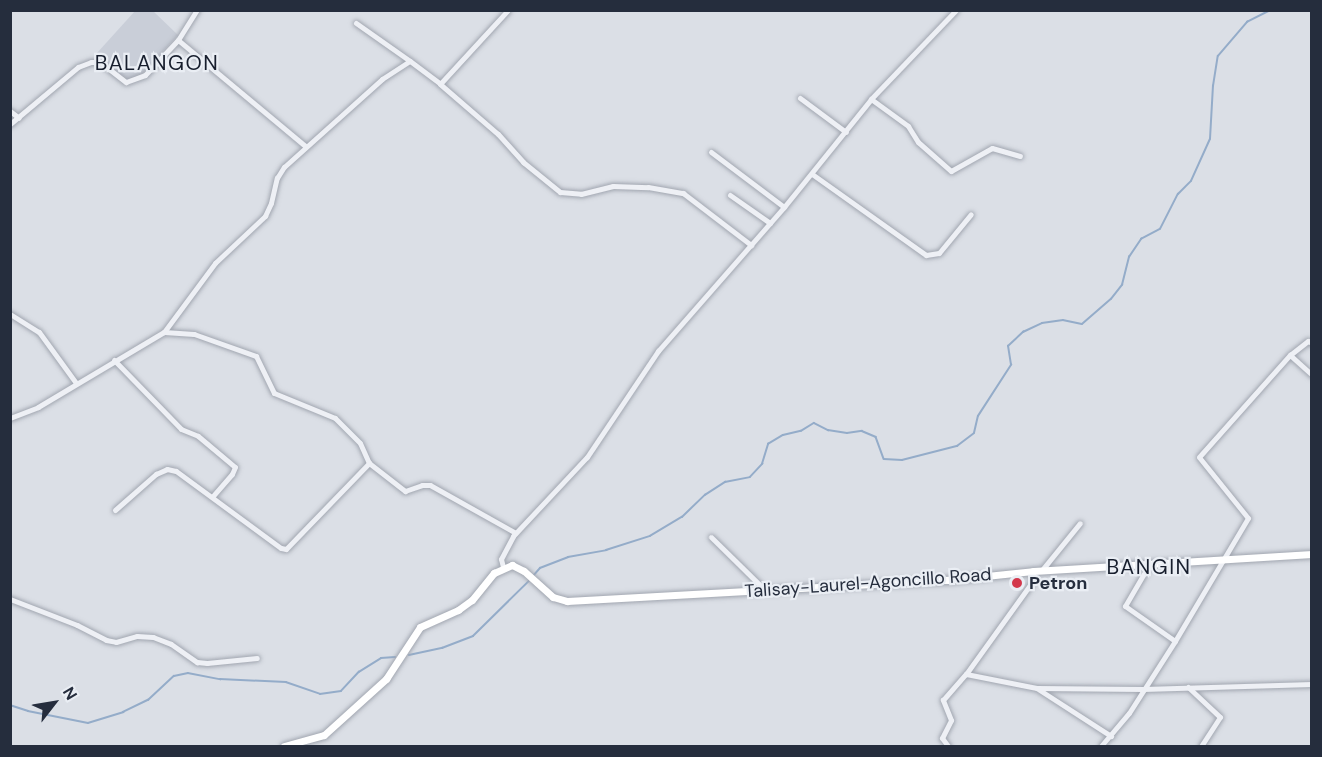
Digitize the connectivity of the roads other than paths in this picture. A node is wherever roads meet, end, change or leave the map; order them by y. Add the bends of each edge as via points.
1 (197, 10) edge
2 (508, 10) edge
3 (956, 10) edge
4 (356, 23) dead end
5 (178, 40) junction
6 (410, 62) junction
7 (440, 84) junction
8 (800, 98) dead end
9 (871, 99) junction
10 (10, 111) edge
11 (19, 118) junction
12 (10, 124) edge
13 (846, 132) junction
14 (305, 146) junction
15 (711, 152) dead end
16 (1020, 156) dead end
17 (812, 174) junction
18 (730, 195) dead end
19 (784, 207) junction
20 (971, 214) dead end
21 (770, 223) junction
22 (751, 245) junction
23 (10, 314) edge
24 (164, 332) junction
25 (1311, 343) edge
26 (1290, 355) junction
27 (114, 360) junction
28 (1311, 375) edge
29 (76, 383) junction
30 (10, 418) edge
31 (369, 463) junction
32 (212, 497) junction
33 (115, 510) dead end
34 (1080, 523) dead end
35 (516, 533) junction
36 (711, 537) dead end
37 (1311, 554) edge
38 (1222, 560) junction
39 (1149, 565) junction
40 (503, 567) junction
41 (1042, 570) junction
42 (1033, 571) junction
43 (764, 589) junction
44 (10, 599) edge
45 (1175, 641) junction
46 (256, 658) dead end
47 (966, 674) junction
48 (1311, 684) edge
49 (1187, 686) junction
50 (1037, 688) junction
51 (1143, 689) junction
52 (1111, 736) junction
53 (284, 747) edge
54 (948, 747) edge
55 (1101, 747) edge
56 (1201, 747) edge

1 - 5 street
2 - 7 street
3 - 9 street
4 - 6 street
5 - 11 street via 145,75 132,82 122,80 100,62 78,67
5 - 14 street
6 - 7 street
6 - 14 street via 382,79
7 - 22 street via 560,192 581,194 613,186 683,193
8 - 13 street
9 - 13 street
9 - 16 street via 908,126 918,142 951,171 992,148
10 - 11 street
11 - 12 street
13 - 17 street
14 - 24 street via 277,178 265,216 215,263
15 - 19 street
17 - 19 street
17 - 20 street via 926,255 939,253
18 - 21 street
19 - 21 street
21 - 22 street
22 - 35 street via 658,351 587,457
23 - 29 street via 39,332
24 - 27 street
24 - 31 street via 194,334 256,356 274,393 335,418 360,443
25 - 26 street via 1308,341
26 - 28 street
26 - 38 street via 1199,457 1248,518
27 - 29 street
27 - 32 street via 180,429 198,436 235,467
29 - 30 street via 38,407
31 - 32 street via 286,549
31 - 35 street via 405,491 430,485
32 - 33 street via 176,471 167,469
34 - 41 street
35 - 40 street via 501,559
36 - 43 street
37 - 38 main road, Talisay-Laurel-Agoncillo Road
38 - 39 main road, Talisay-Laurel-Agoncillo Road
38 - 45 street
39 - 41 main road, Talisay-Laurel-Agoncillo Road
39 - 45 street via 1125,606
40 - 43 main road, Talisay-Laurel-Agoncillo Road via 512,565 553,597 567,601
40 - 53 main road via 458,610 420,627 386,679 324,735
41 - 42 main road, Talisay-Laurel-Agoncillo Road
42 - 43 main road, Talisay-Laurel-Agoncillo Road
42 - 47 street via 1032,582
44 - 46 street via 106,640 153,637 197,662
45 - 51 street
47 - 50 street
47 - 54 street via 943,700 951,720 942,738
48 - 49 street
49 - 51 street
49 - 56 street via 1220,717
50 - 51 street
50 - 52 street
51 - 52 street
52 - 55 street

